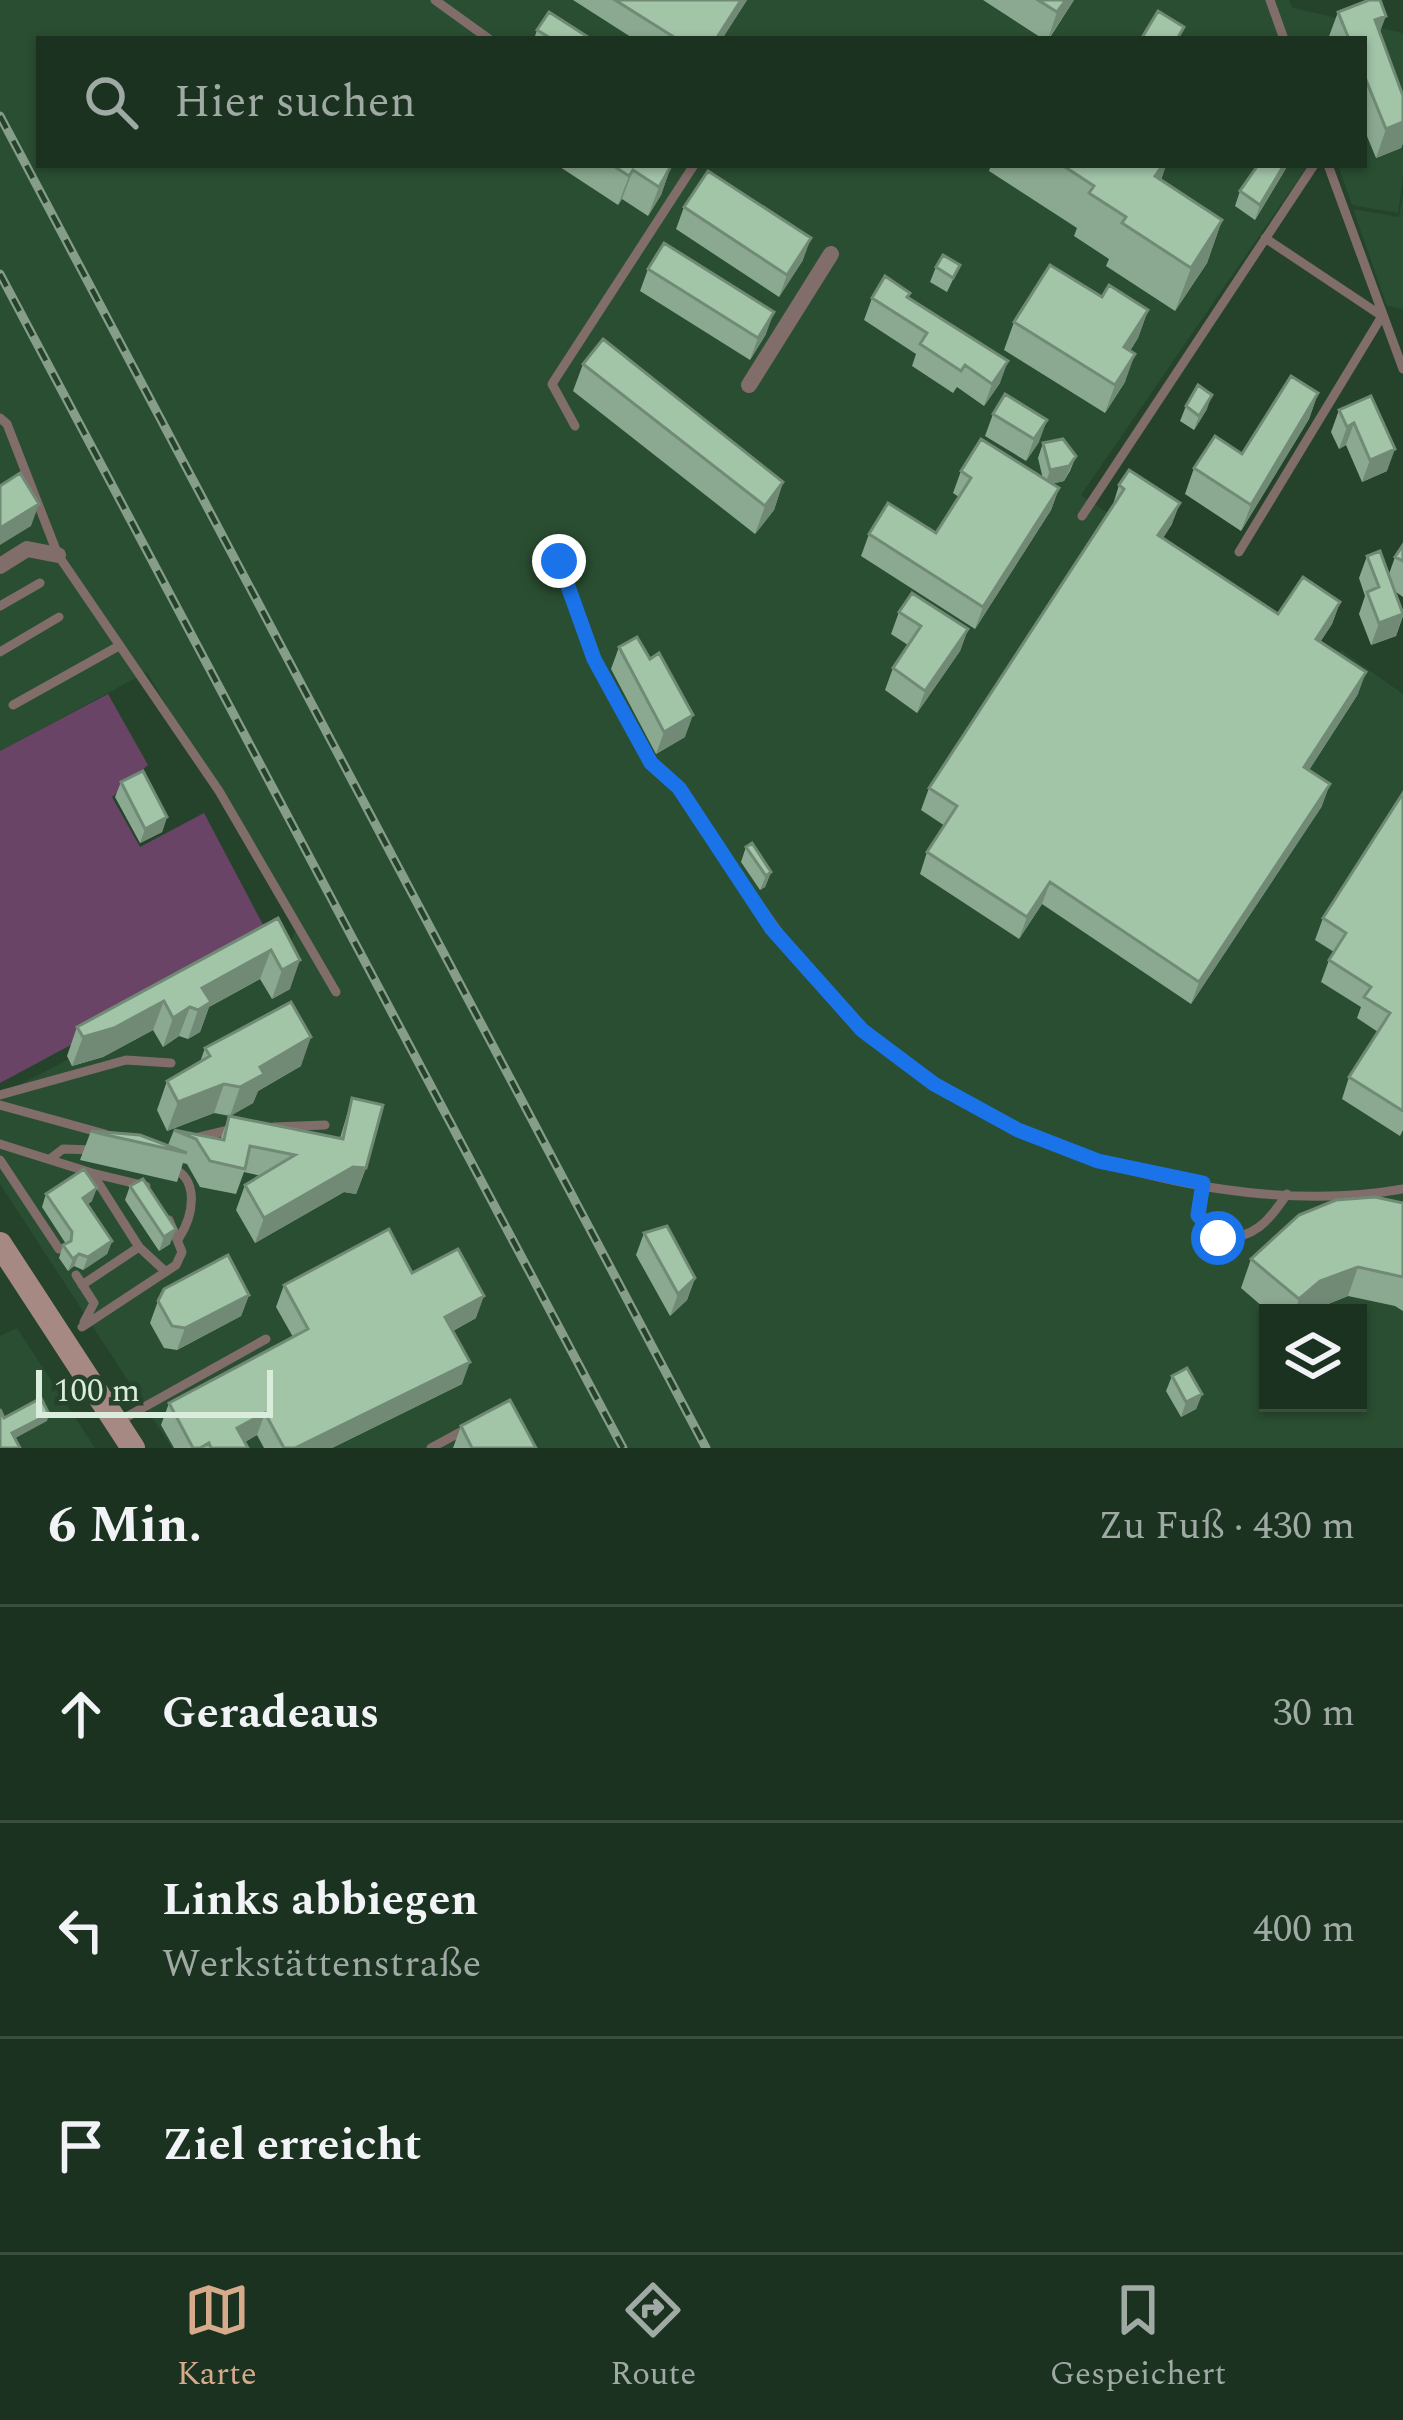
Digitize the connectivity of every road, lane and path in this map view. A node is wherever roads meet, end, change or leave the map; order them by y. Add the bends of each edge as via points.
1 (435, 0) edge
2 (1270, 0) edge
3 (485, 36) edge
4 (1283, 36) edge
5 (692, 168) edge
6 (1312, 168) edge
7 (1329, 168) edge
8 (1265, 238) junction
9 (830, 254) dead end
10 (1382, 316) junction
11 (1403, 369) edge
12 (749, 385) dead end
13 (0, 418) edge
14 (575, 426) dead end
15 (1082, 516) dead end
16 (1239, 552) dead end
17 (58, 554) junction
18 (559, 561) dead end
19 (0, 566) edge
20 (40, 583) dead end
21 (0, 606) edge
22 (58, 617) dead end
23 (117, 647) junction
24 (0, 652) edge
25 (13, 705) dead end
26 (336, 992) dead end
27 (171, 1063) dead end
28 (0, 1095) edge
29 (0, 1105) edge
30 (325, 1125) dead end
31 (265, 1127) edge
32 (245, 1128) edge
33 (128, 1140) edge
34 (0, 1144) edge
35 (169, 1144) edge
36 (105, 1153) edge
37 (0, 1160) edge
38 (50, 1160) junction
39 (148, 1162) edge
40 (92, 1174) junction
41 (1203, 1183) junction
42 (1403, 1189) edge
43 (1287, 1194) junction
44 (155, 1199) edge
45 (164, 1212) edge
46 (179, 1238) junction
47 (0, 1244) edge
48 (139, 1247) junction
49 (58, 1249) edge
50 (166, 1271) junction
51 (72, 1334) junction
52 (266, 1339) dead end
53 (482, 1420) edge
54 (116, 1423) junction
55 (133, 1448) edge
56 (431, 1448) edge

1 - 3 lane
2 - 4 lane
5 - 14 lane via 552,384
6 - 8 lane
7 - 10 lane
8 - 10 lane
8 - 15 lane
9 - 12 street
10 - 11 lane
10 - 16 lane
13 - 17 lane
17 - 19 street via 27,549
17 - 23 lane
18 - 41 lane via 594,659 651,763 679,788 772,929 862,1030 934,1084 1018,1130 1098,1161
20 - 21 lane
22 - 24 lane
23 - 25 lane
23 - 26 lane via 219,791
27 - 28 lane via 126,1060
29 - 33 lane
30 - 31 lane
32 - 35 lane
34 - 38 lane
36 - 38 lane via 64,1149
37 - 49 lane
38 - 40 lane
39 - 46 lane via 189,1180 190,1210
40 - 44 lane via 139,1182
40 - 48 lane
41 - 43 lane
41 - 43 lane via 1198,1215 1218,1238 1258,1231
42 - 43 lane
45 - 46 lane
46 - 50 lane via 182,1252
47 - 51 main road
48 - 50 lane
48 - 51 lane via 79,1280 94,1303
50 - 51 lane
51 - 54 main road
52 - 54 lane
53 - 56 lane
54 - 55 main road

